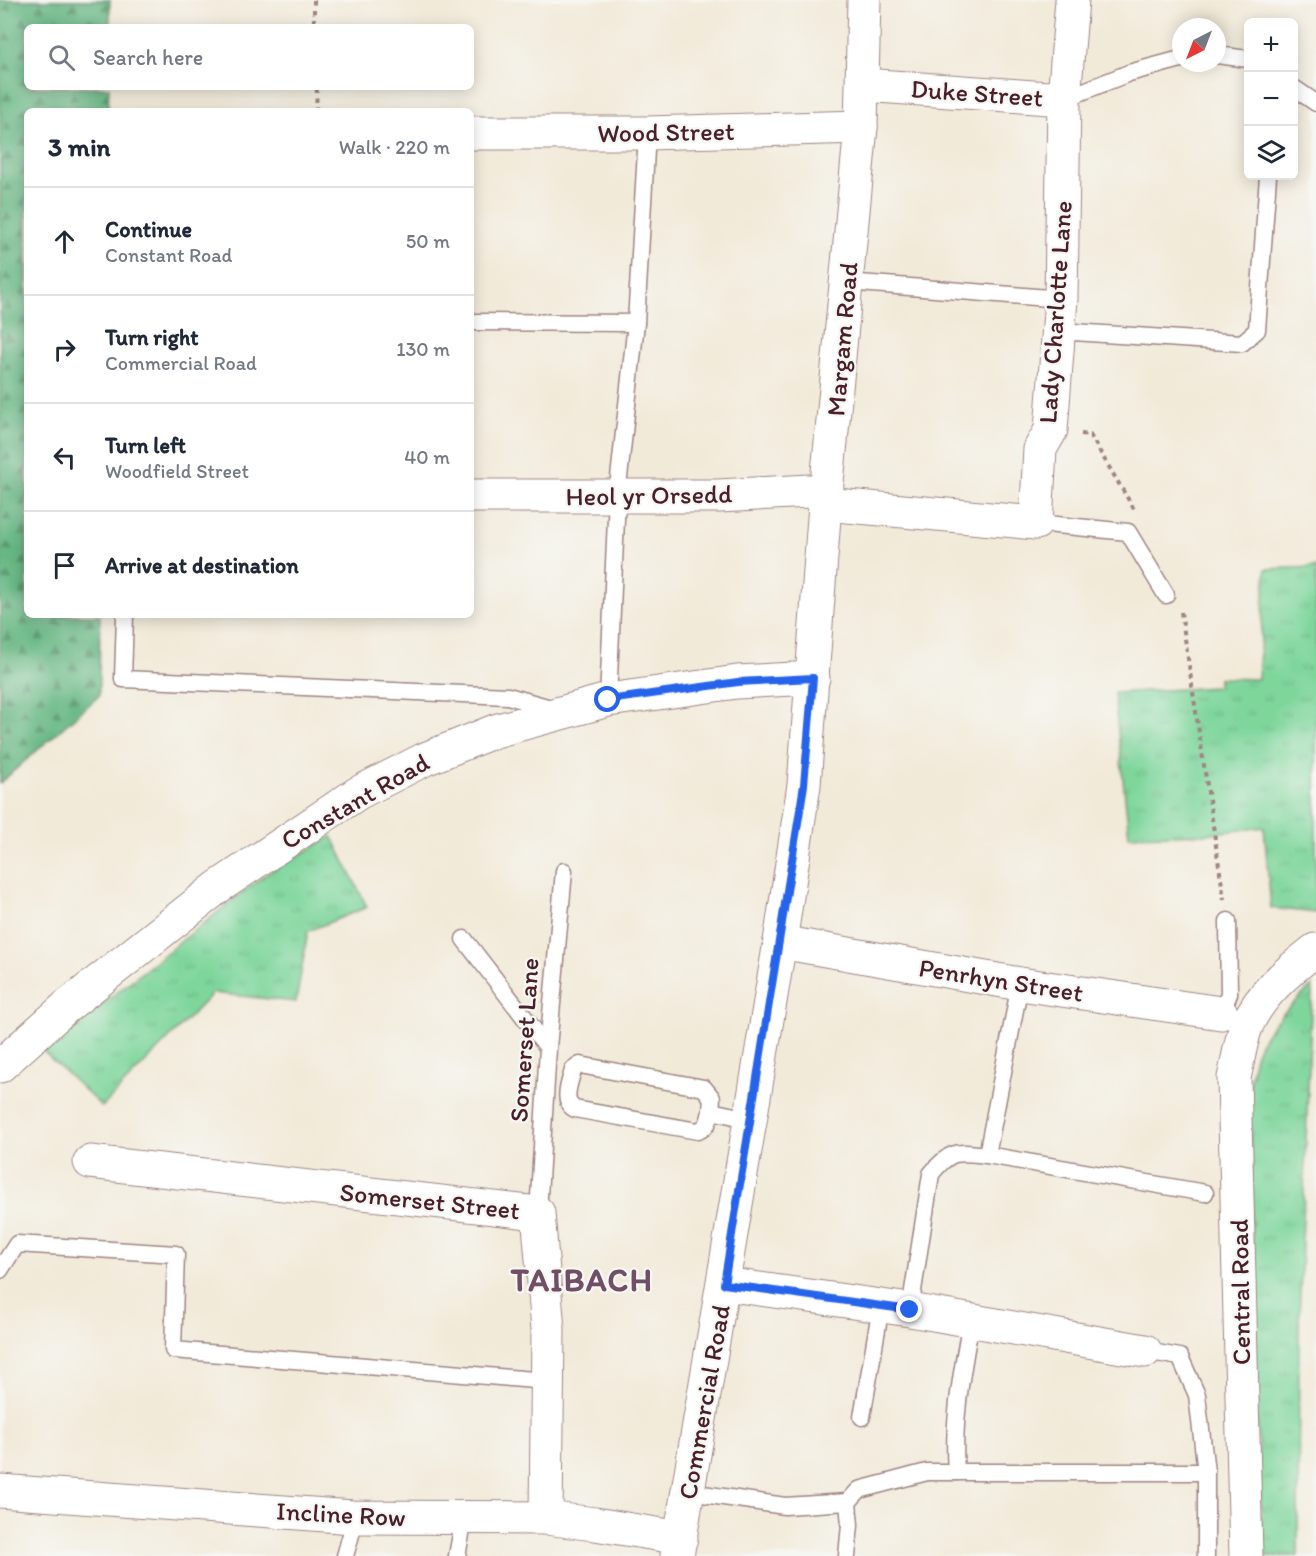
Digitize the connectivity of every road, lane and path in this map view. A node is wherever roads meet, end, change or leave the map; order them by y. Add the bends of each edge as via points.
1 (314, 0) edge
2 (864, 0) edge
3 (1072, 0) edge
4 (314, 24) edge
5 (1226, 56) edge
6 (1244, 58) edge
7 (1172, 61) edge
8 (863, 85) junction
9 (317, 90) edge
10 (1298, 91) edge
11 (1064, 99) junction
12 (1316, 103) edge
13 (316, 108) edge
14 (861, 127) junction
15 (474, 133) edge
16 (647, 133) junction
17 (1268, 180) edge
18 (847, 282) junction
19 (1059, 315) junction
20 (474, 322) edge
21 (636, 323) junction
22 (1051, 430) junction
23 (474, 496) edge
24 (617, 496) junction
25 (826, 497) junction
26 (1136, 512) dead end
27 (1036, 523) junction
28 (1173, 599) joint
29 (124, 618) edge
30 (813, 678) junction
31 (608, 700) junction
32 (563, 712) junction
33 (564, 871) dead end
34 (1228, 921) joint
35 (464, 939) dead end
36 (780, 942) junction
37 (1315, 950) edge
38 (1020, 984) junction
39 (1233, 1022) junction
40 (548, 1048) junction
41 (0, 1066) edge
42 (711, 1111) junction
43 (749, 1119) junction
44 (987, 1155) junction
45 (90, 1162) dead end
46 (1205, 1193) dead end
47 (538, 1213) junction
48 (0, 1270) edge
49 (724, 1284) junction
50 (895, 1308) junction
51 (971, 1321) junction
52 (1145, 1351) joint
53 (547, 1381) junction
54 (862, 1418) dead end
55 (956, 1472) junction
56 (1206, 1472) junction
57 (0, 1491) edge
58 (689, 1492) junction
59 (848, 1502) junction
60 (353, 1517) junction
61 (464, 1518) junction
62 (546, 1518) junction
63 (679, 1547) edge
64 (345, 1556) edge
65 (457, 1556) edge
66 (847, 1556) edge
67 (1206, 1556) edge
68 (1246, 1556) edge

1 - 4 path
2 - 8 street, Margam Road
3 - 11 street, Duke Street
5 - 6 lane
7 - 11 lane via 1129,73
8 - 11 street, Duke Street
8 - 14 street, Margam Road
9 - 13 path
10 - 12 lane
11 - 19 street, Lady Charlotte Lane
14 - 16 street, Wood Street
14 - 18 street, Margam Road
15 - 16 street, Wood Street
16 - 21 lane
17 - 19 lane via 1257,330 1242,344
18 - 19 lane
18 - 25 street, Margam Road
19 - 22 street, Lady Charlotte Lane
20 - 21 lane
21 - 24 lane
22 - 26 path via 1090,435
22 - 27 street, Lady Charlotte Lane via 1040,449
23 - 24 street, Heol yr Orsedd
24 - 25 street, Heol yr Orsedd
24 - 31 lane
25 - 27 street, Heol yr Orsedd
25 - 30 street, Margam Road
27 - 28 lane via 1128,532
28 - 34 path
29 - 32 lane via 123,679 508,696
30 - 31 street, Constant Road via 738,682
30 - 36 street, Commercial Road via 804,785
31 - 32 street, Constant Road
32 - 41 street, Constant Road via 495,731 425,759 358,793 218,886 66,1007
33 - 40 lane, Somerset Lane
34 - 39 lane
35 - 40 lane
36 - 38 street, Penrhyn Street
36 - 43 street, Commercial Road
37 - 39 street, Central Road via 1272,988 1253,1014
38 - 39 street, Penrhyn Street
38 - 44 lane
39 - 68 street, Central Road
40 - 47 lane, Somerset Lane
42 - 42 lane via 712,1098 704,1088 580,1065 573,1070 567,1101 575,1109 698,1131 708,1124
42 - 43 lane
43 - 49 street, Commercial Road
44 - 46 lane
44 - 50 lane via 959,1152 943,1159 931,1174
45 - 47 street, Somerset Street
47 - 53 street, Somerset Street via 548,1329
48 - 53 lane via 17,1244 176,1254 173,1350
49 - 50 street
49 - 58 street, Commercial Road
50 - 51 street
50 - 54 lane
51 - 52 street
51 - 55 lane via 961,1377 954,1448
52 - 56 lane via 1180,1357 1197,1395
53 - 62 street, Somerset Street
55 - 56 lane
55 - 59 lane via 927,1472 859,1490
56 - 67 lane
57 - 60 street, Incline Row
58 - 59 lane via 785,1506
58 - 63 street, Commercial Road
59 - 66 lane
60 - 61 street, Incline Row
60 - 64 lane
61 - 62 street, Incline Row
61 - 65 lane
62 - 63 street, Incline Row via 596,1524

